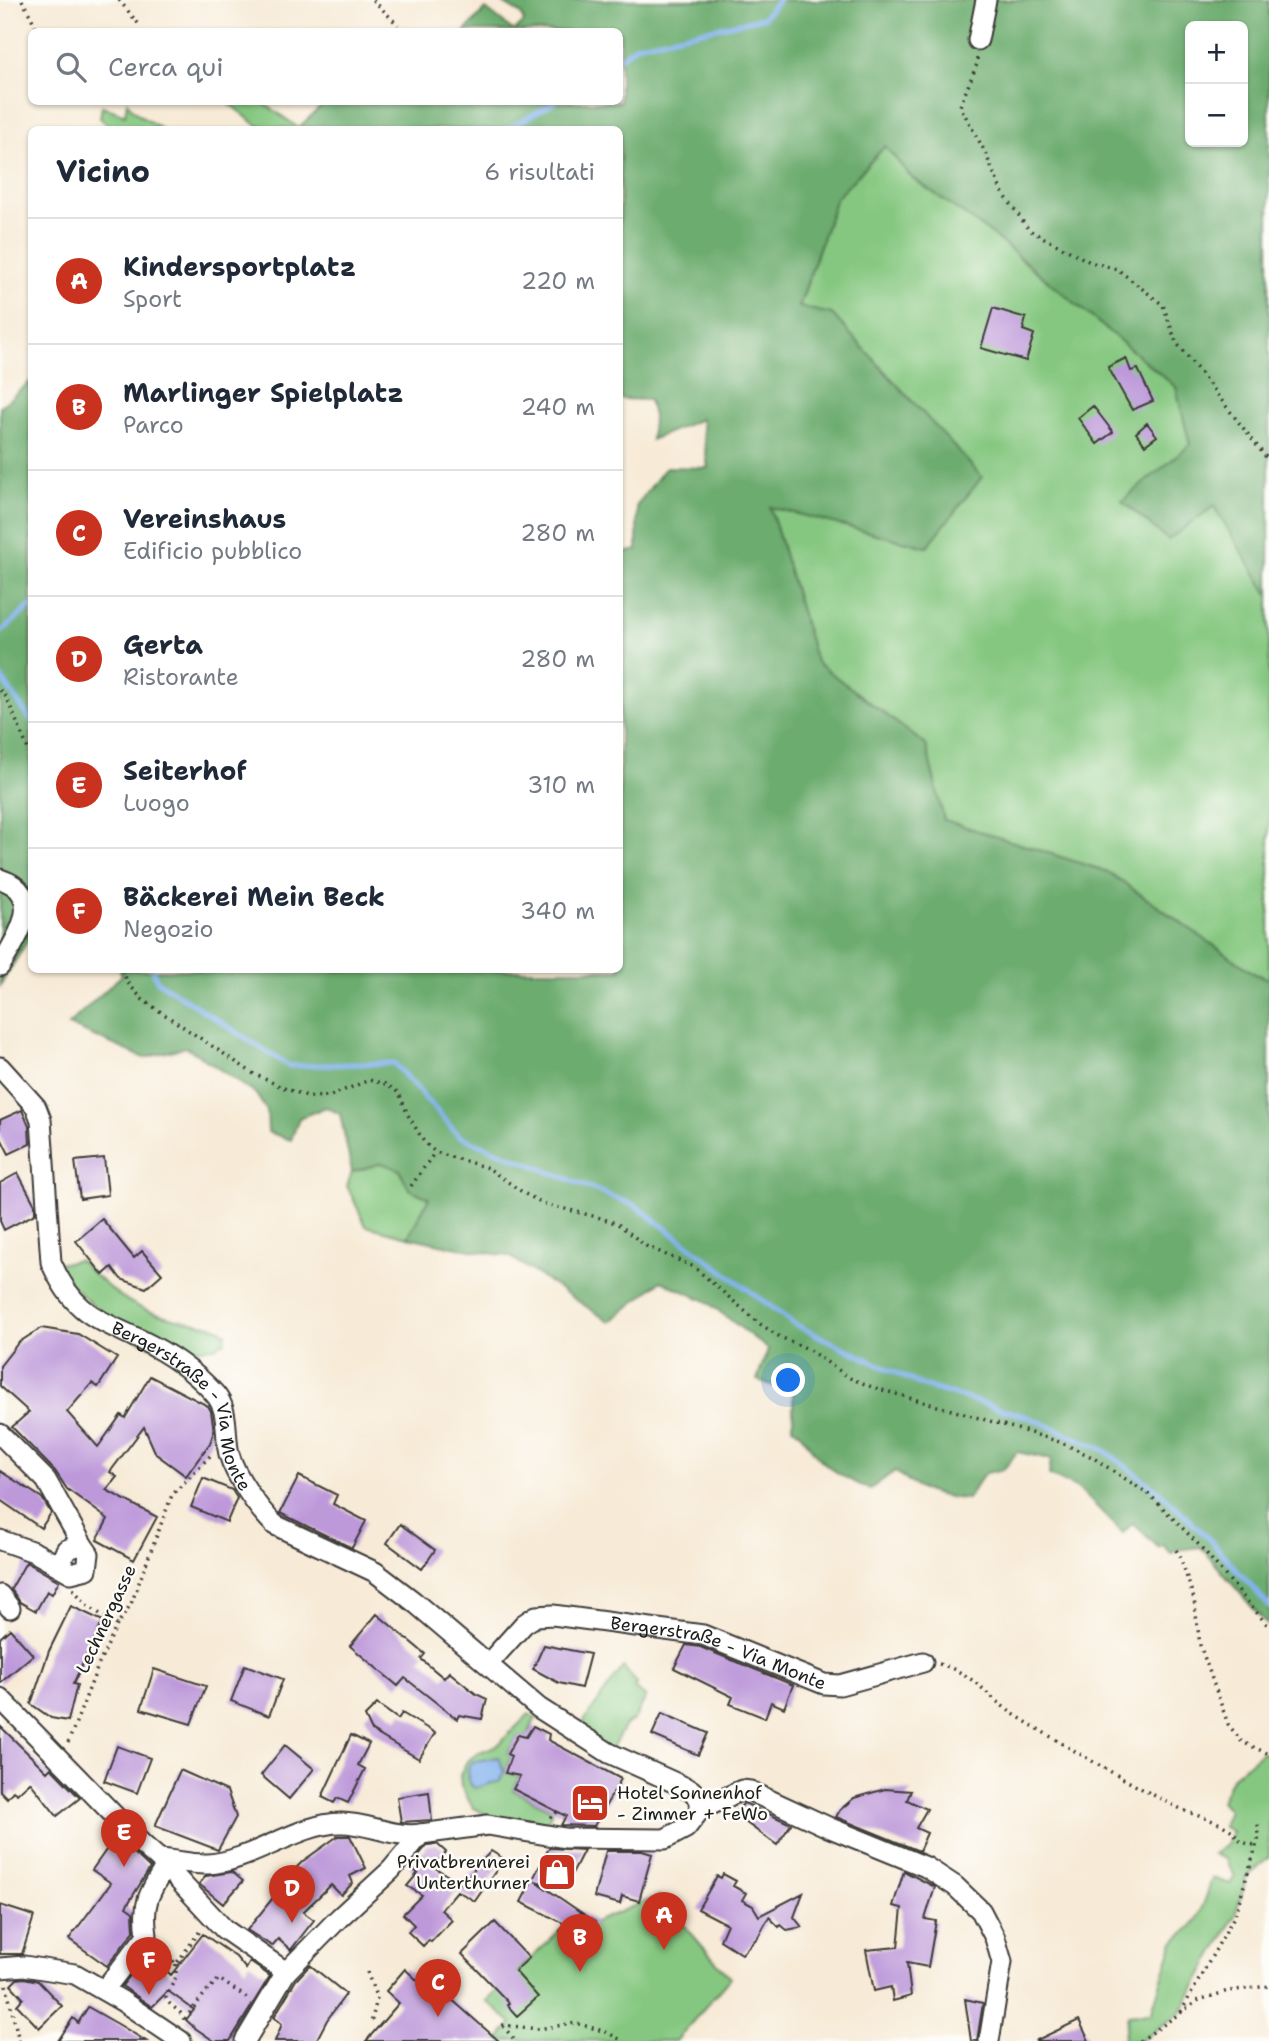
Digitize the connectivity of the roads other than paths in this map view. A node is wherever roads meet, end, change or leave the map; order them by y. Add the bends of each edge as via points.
1 (986, 0) edge
2 (978, 40) road end
3 (0, 879) edge
4 (0, 966) edge
5 (0, 1067) edge
6 (0, 1434) edge
7 (0, 1540) edge
8 (923, 1662) road end
9 (488, 1664) junction
10 (0, 1698) edge
11 (700, 1810) junction
12 (421, 1834) junction
13 (162, 1863) junction
14 (1, 1968) edge
15 (286, 1972) junction
16 (104, 1990) junction
17 (176, 2038) edge
18 (245, 2041) edge
19 (989, 2041) edge

1 - 2 street
3 - 4 street via 16,888 27,911
5 - 9 street, Bergerstraße - Via Monte via 36,1107 41,1120 51,1262 72,1299 92,1317 180,1362 217,1395 224,1408 230,1456 237,1472 275,1525 375,1572
6 - 7 street via 46,1480 82,1544 66,1550 60,1565
8 - 9 street, Bergerstraße - Via Monte via 840,1685 824,1684 703,1635 553,1615 536,1616 524,1624
9 - 11 street, Bergerstraße - Via Monte via 539,1708 609,1753 691,1790 700,1799
10 - 13 street
11 - 12 street via 686,1828 665,1839 565,1838 488,1825
11 - 19 street via 742,1790 750,1791 926,1867 955,1886 981,1911 1002,1962
12 - 13 street via 341,1823 208,1864
12 - 15 street via 391,1870
13 - 15 street via 224,1929
13 - 16 street via 146,1897 147,1935
14 - 16 street via 24,1966 75,1974
15 - 18 street
16 - 17 street

